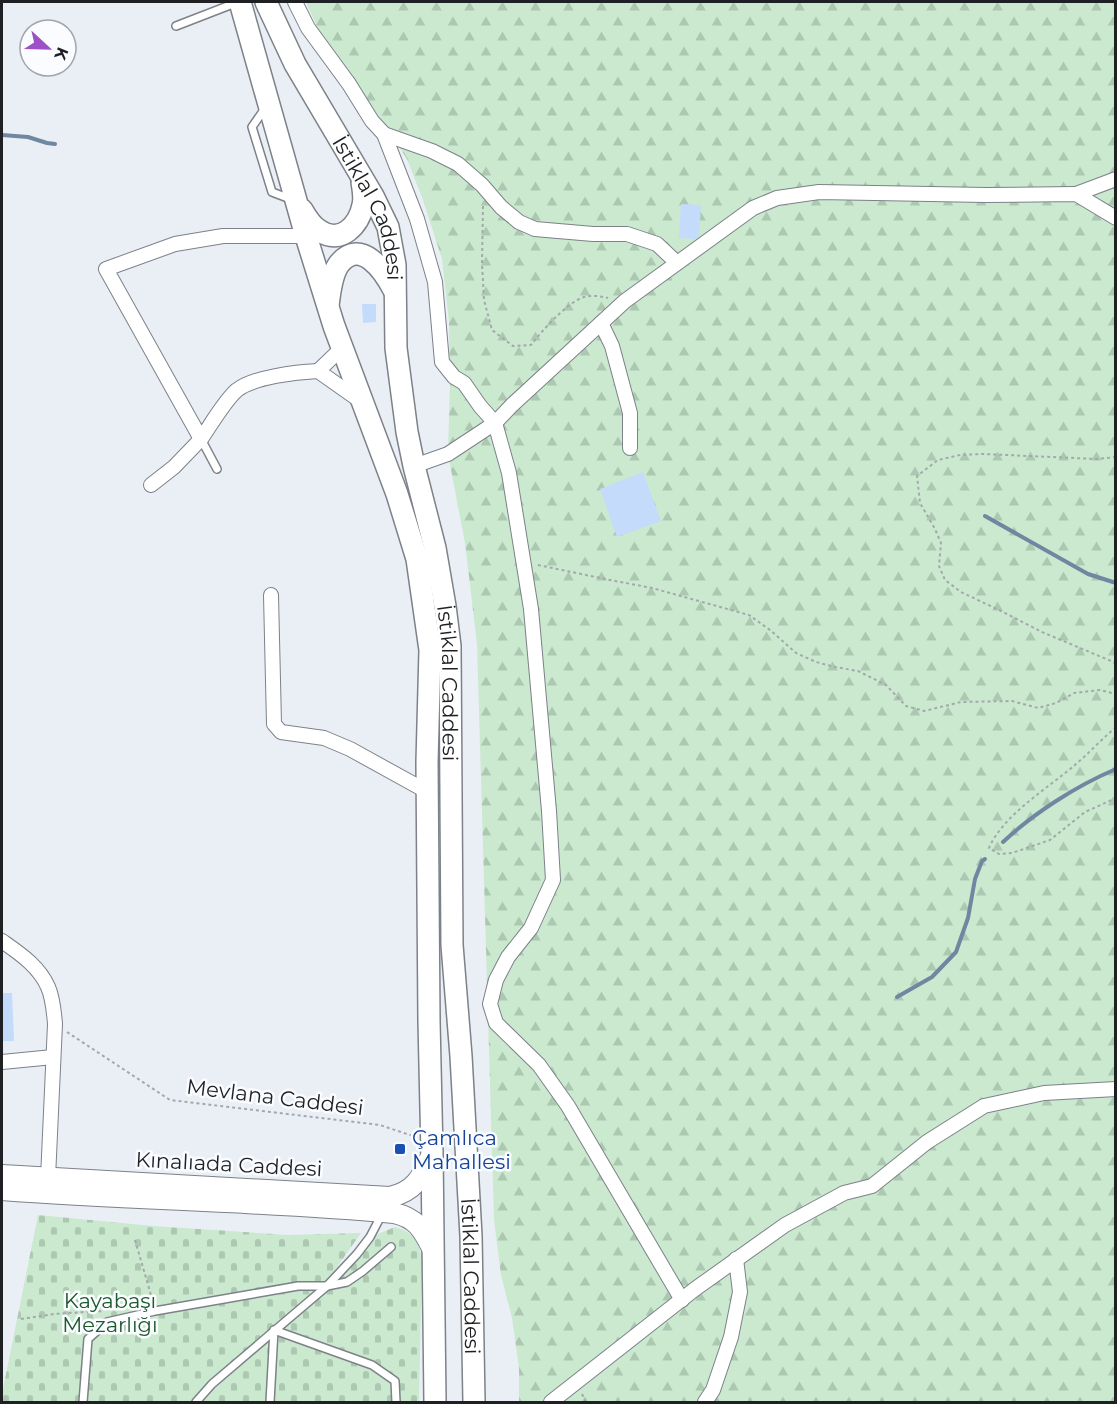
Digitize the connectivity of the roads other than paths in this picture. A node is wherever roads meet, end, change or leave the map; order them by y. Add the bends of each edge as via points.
1 (240, 2) edge
2 (266, 2) edge
3 (295, 2) edge
4 (176, 26) dead end
5 (384, 134) junction
6 (1116, 179) edge
7 (362, 180) junction
8 (1076, 194) junction
9 (296, 202) junction
10 (1116, 218) edge
11 (306, 236) junction
12 (677, 263) junction
13 (395, 291) junction
14 (328, 307) junction
15 (601, 323) junction
16 (342, 348) junction
17 (318, 371) junction
18 (362, 402) junction
19 (495, 423) junction
20 (201, 440) junction
21 (630, 448) dead end
22 (414, 466) junction
23 (217, 469) dead end
24 (151, 485) dead end
25 (271, 595) dead end
26 (428, 792) junction
27 (2, 941) edge
28 (53, 1057) junction
29 (2, 1062) edge
30 (1116, 1089) edge
31 (432, 1154) junction
32 (2, 1175) edge
33 (48, 1178) junction
34 (2, 1190) edge
35 (407, 1191) junction
36 (384, 1212) junction
37 (406, 1216) junction
38 (391, 1246) dead end
39 (433, 1251) junction
40 (736, 1259) junction
41 (327, 1286) junction
42 (682, 1300) junction
43 (274, 1330) junction
44 (83, 1402) edge
45 (196, 1402) edge
46 (270, 1402) edge
47 (396, 1402) edge
48 (435, 1402) edge
49 (474, 1402) edge
50 (551, 1402) edge
51 (705, 1402) edge

1 - 4 lane
1 - 9 main road, İstiklal Caddesi
2 - 7 main road, İstiklal Caddesi via 295,64
3 - 5 street via 308,28
5 - 12 street via 458,164 519,222 535,229 627,234 657,244
5 - 19 street via 417,219 435,282 442,362
6 - 8 street
7 - 9 main road via 364,204 356,224 343,234 332,236 319,231
7 - 13 main road, İstiklal Caddesi via 388,227
8 - 10 street
8 - 12 street via 819,192 777,198 753,208
9 - 11 main road, İstiklal Caddesi
11 - 14 main road, İstiklal Caddesi
11 - 20 street via 223,236 175,244 106,269
12 - 15 street
13 - 14 main road via 374,261 362,254 349,255 338,265
13 - 22 main road, İstiklal Caddesi via 396,348
14 - 16 main road, İstiklal Caddesi
15 - 19 street
15 - 21 street via 612,346 630,413
16 - 17 street
16 - 18 main road, İstiklal Caddesi
17 - 18 street
17 - 20 street via 292,373 251,383 236,391
18 - 26 main road, İstiklal Caddesi via 417,559 430,650
19 - 22 street via 448,454
19 - 42 street via 509,473 531,609 553,880 531,928 496,980 490,1004 496,1023 539,1065 568,1106
20 - 23 lane
20 - 24 street
22 - 49 main road, İstiklal Caddesi via 435,548 450,646 452,945 470,1226
25 - 26 street via 274,724 281,732 324,738 350,749
26 - 31 main road, İstiklal Caddesi
27 - 28 street via 39,971 48,988 55,1024
28 - 29 street
28 - 33 street
30 - 40 street via 1044,1093 984,1106 927,1142 872,1186 844,1193 785,1225
31 - 35 main road via 422,1177
31 - 39 main road, İstiklal Caddesi
32 - 33 main road, Kınalıada Caddesi
33 - 35 main road, Kınalıada Caddesi via 390,1197
34 - 36 main road, Kınalıada Caddesi
35 - 37 main road via 416,1195 417,1200 415,1210
36 - 37 main road, Kınalıada Caddesi
36 - 41 lane via 357,1254
37 - 39 main road via 418,1224
38 - 41 lane via 347,1282
39 - 48 main road, İstiklal Caddesi
40 - 42 street
40 - 51 street via 740,1292 730,1337 713,1390
41 - 43 lane
41 - 44 lane via 298,1286 106,1322 88,1339
42 - 50 street
43 - 45 lane
43 - 46 lane
43 - 47 lane via 372,1365 395,1381

